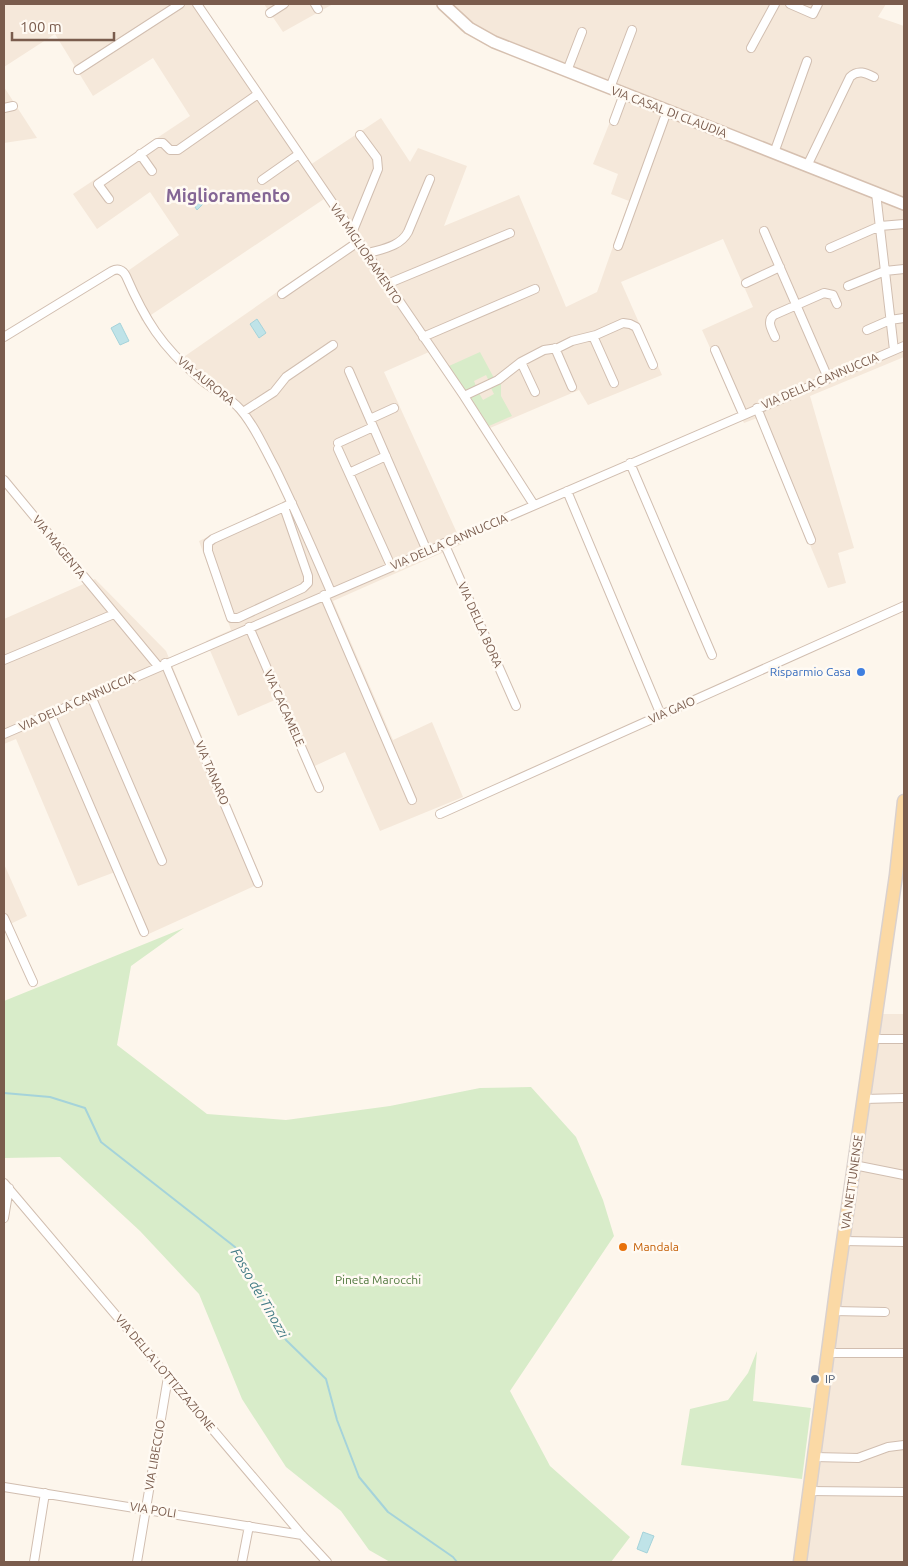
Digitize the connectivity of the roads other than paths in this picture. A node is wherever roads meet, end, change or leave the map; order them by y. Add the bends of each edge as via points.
1 (180, 4) edge
2 (197, 4) edge
3 (284, 4) edge
4 (443, 4) edge
5 (775, 4) edge
6 (790, 4) edge
7 (818, 4) edge
8 (270, 13) dead end
9 (632, 30) dead end
10 (582, 32) dead end
11 (751, 48) dead end
12 (808, 61) dead end
13 (78, 70) dead end
14 (567, 71) junction
15 (874, 77) dead end
16 (610, 88) junction
17 (258, 94) junction
18 (624, 94) junction
19 (13, 106) dead end
20 (4, 108) edge
21 (667, 111) junction
22 (614, 121) dead end
23 (360, 135) dead end
24 (774, 153) junction
25 (140, 154) junction
26 (299, 154) junction
27 (807, 166) junction
28 (152, 171) dead end
29 (430, 179) dead end
30 (262, 180) dead end
31 (876, 193) junction
32 (109, 199) dead end
33 (904, 204) edge
34 (904, 224) edge
35 (880, 226) junction
36 (764, 231) dead end
37 (352, 233) junction
38 (510, 233) dead end
39 (358, 242) junction
40 (618, 246) dead end
41 (830, 248) dead end
42 (366, 254) junction
43 (780, 267) junction
44 (904, 268) edge
45 (885, 271) junction
46 (387, 284) junction
47 (746, 284) dead end
48 (848, 286) dead end
49 (535, 289) dead end
50 (282, 294) dead end
51 (837, 304) dead end
52 (796, 305) junction
53 (904, 318) edge
54 (890, 320) junction
55 (867, 330) dead end
56 (593, 336) junction
57 (4, 337) edge
58 (423, 337) junction
59 (775, 337) dead end
60 (333, 345) dead end
61 (904, 346) edge
62 (555, 348) junction
63 (715, 350) dead end
64 (894, 350) junction
65 (522, 362) junction
66 (653, 365) dead end
67 (349, 371) dead end
68 (828, 378) junction
69 (614, 383) dead end
70 (572, 387) dead end
71 (535, 392) dead end
72 (464, 396) junction
73 (394, 408) dead end
74 (756, 408) junction
75 (243, 412) junction
76 (743, 414) junction
77 (372, 423) junction
78 (386, 456) junction
79 (630, 463) junction
80 (349, 473) junction
81 (4, 480) edge
82 (567, 490) junction
83 (292, 503) junction
84 (534, 505) junction
85 (284, 507) junction
86 (811, 540) dead end
87 (444, 543) junction
88 (427, 551) junction
89 (391, 566) junction
90 (328, 594) junction
91 (904, 606) edge
92 (114, 614) junction
93 (249, 627) junction
94 (712, 655) dead end
95 (4, 660) edge
96 (162, 664) junction
97 (91, 696) junction
98 (516, 706) dead end
99 (50, 713) junction
100 (661, 715) junction
101 (4, 734) edge
102 (319, 788) dead end
103 (412, 800) dead end
104 (904, 807) edge
105 (440, 814) dead end
106 (162, 861) dead end
107 (258, 883) dead end
108 (4, 918) edge
109 (144, 932) dead end
110 (32, 982) dead end
111 (872, 1039) junction
112 (904, 1039) edge
113 (864, 1098) junction
114 (904, 1098) edge
115 (854, 1165) junction
116 (904, 1174) edge
117 (6, 1186) edge
118 (4, 1218) edge
119 (843, 1241) junction
120 (904, 1242) edge
121 (834, 1311) junction
122 (885, 1312) dead end
123 (828, 1353) junction
124 (904, 1353) edge
125 (168, 1377) junction
126 (904, 1445) edge
127 (814, 1458) junction
128 (4, 1487) edge
129 (810, 1491) junction
130 (904, 1492) edge
131 (45, 1493) junction
132 (146, 1509) junction
133 (249, 1526) junction
134 (302, 1535) junction
135 (34, 1562) edge
136 (137, 1562) edge
137 (242, 1562) edge
138 (327, 1562) edge
139 (800, 1562) edge

1 - 13 street
2 - 17 street, VIA MIGLIORAMENTO
3 - 8 street
4 - 14 street, VIA CASAL DI CLAUDIA via 484,37
5 - 11 street
6 - 7 street via 814,14
9 - 16 street
10 - 14 street
12 - 24 street
14 - 16 street, VIA CASAL DI CLAUDIA
15 - 27 street via 859,72 850,76
16 - 18 street, VIA CASAL DI CLAUDIA
17 - 25 street via 178,150 170,150 159,143
17 - 26 street, VIA MIGLIORAMENTO
18 - 21 street, VIA CASAL DI CLAUDIA
18 - 22 street
19 - 20 street
21 - 24 street, VIA CASAL DI CLAUDIA
21 - 40 street
23 - 37 street via 377,158 378,169
24 - 27 street, VIA CASAL DI CLAUDIA
25 - 28 street
25 - 32 street via 95,186
26 - 30 street
26 - 37 street, VIA MIGLIORAMENTO
27 - 31 street, VIA CASAL DI CLAUDIA
29 - 42 street via 403,239
31 - 33 street, VIA CASAL DI CLAUDIA
31 - 35 street, VIA DELLA CANNUCCIA
34 - 35 street
35 - 41 street
35 - 45 street, VIA DELLA CANNUCCIA
36 - 43 street
37 - 39 street, VIA MIGLIORAMENTO
38 - 46 street
39 - 42 street, VIA MIGLIORAMENTO
39 - 50 street
42 - 46 street, VIA MIGLIORAMENTO
43 - 47 street
43 - 52 street
44 - 45 street
45 - 48 street
45 - 54 street, VIA DELLA CANNUCCIA
46 - 58 street, VIA MIGLIORAMENTO
49 - 58 street
51 - 52 street via 832,295 826,293
52 - 59 street via 771,317
52 - 68 street
53 - 54 street
54 - 55 street
54 - 64 street, VIA DELLA CANNUCCIA
56 - 62 street
56 - 66 street via 623,323 632,324
56 - 69 street
57 - 75 street, VIA AURORA via 112,271 121,270 145,317 164,344 199,378
58 - 72 street, VIA MIGLIORAMENTO
60 - 75 street
61 - 64 street, VIA DELLA CANNUCCIA
62 - 65 street
62 - 70 street
63 - 76 street
64 - 68 street, VIA DELLA CANNUCCIA
65 - 71 street
65 - 72 street via 502,378
67 - 77 street
68 - 74 street, VIA DELLA CANNUCCIA
72 - 84 street, VIA MIGLIORAMENTO
73 - 77 street
74 - 76 street, VIA DELLA CANNUCCIA
74 - 86 street
75 - 83 street, VIA AURORA
76 - 79 street, VIA DELLA CANNUCCIA
77 - 78 street
77 - 80 street via 338,446
78 - 80 street
78 - 88 street
79 - 82 street, VIA DELLA CANNUCCIA
79 - 94 street
80 - 89 street
81 - 92 street, VIA MAGENTA
82 - 84 street, VIA DELLA CANNUCCIA
82 - 100 street
83 - 85 street
83 - 90 street, VIA AURORA
84 - 87 street, VIA DELLA CANNUCCIA
85 - 85 street via 308,583 238,618 231,618 208,544
87 - 88 street, VIA DELLA CANNUCCIA
87 - 98 street, VIA DELLA BORA
88 - 89 street, VIA DELLA CANNUCCIA
89 - 90 street, VIA DELLA CANNUCCIA
90 - 93 street, VIA DELLA CANNUCCIA
90 - 103 street, VIA AURORA
91 - 100 street, VIA GAIO
92 - 95 street
92 - 96 street, VIA MAGENTA
93 - 96 street, VIA DELLA CANNUCCIA
93 - 102 street, VIA CACAMELE
96 - 97 street, VIA DELLA CANNUCCIA
96 - 107 street, VIA TANARO
97 - 99 street, VIA DELLA CANNUCCIA
97 - 106 street
99 - 101 street, VIA DELLA CANNUCCIA
99 - 109 street
100 - 105 street, VIA GAIO
104 - 111 main road, VIA NETTUNENSE
108 - 110 street
111 - 112 street
111 - 113 main road, VIA NETTUNENSE
113 - 114 street
113 - 115 main road, VIA NETTUNENSE
115 - 116 street
115 - 119 main road, VIA NETTUNENSE
117 - 118 street
117 - 125 street, VIA DELLA LOTTIZZAZIONE
119 - 120 street
119 - 121 main road, VIA NETTUNENSE
121 - 122 street
121 - 123 main road, VIA NETTUNENSE
123 - 124 street
123 - 127 main road, VIA NETTUNENSE
125 - 132 street, VIA LIBECCIO
125 - 134 street, VIA DELLA LOTTIZZAZIONE
126 - 127 street via 858,1458
127 - 129 main road, VIA NETTUNENSE
128 - 131 street, VIA POLI
129 - 130 street
129 - 139 main road, VIA NETTUNENSE
131 - 132 street, VIA POLI
131 - 135 street
132 - 133 street, VIA POLI
132 - 136 street, VIA LIBECCIO
133 - 134 street, VIA POLI
133 - 137 street
134 - 138 street, VIA DELLA LOTTIZZAZIONE

